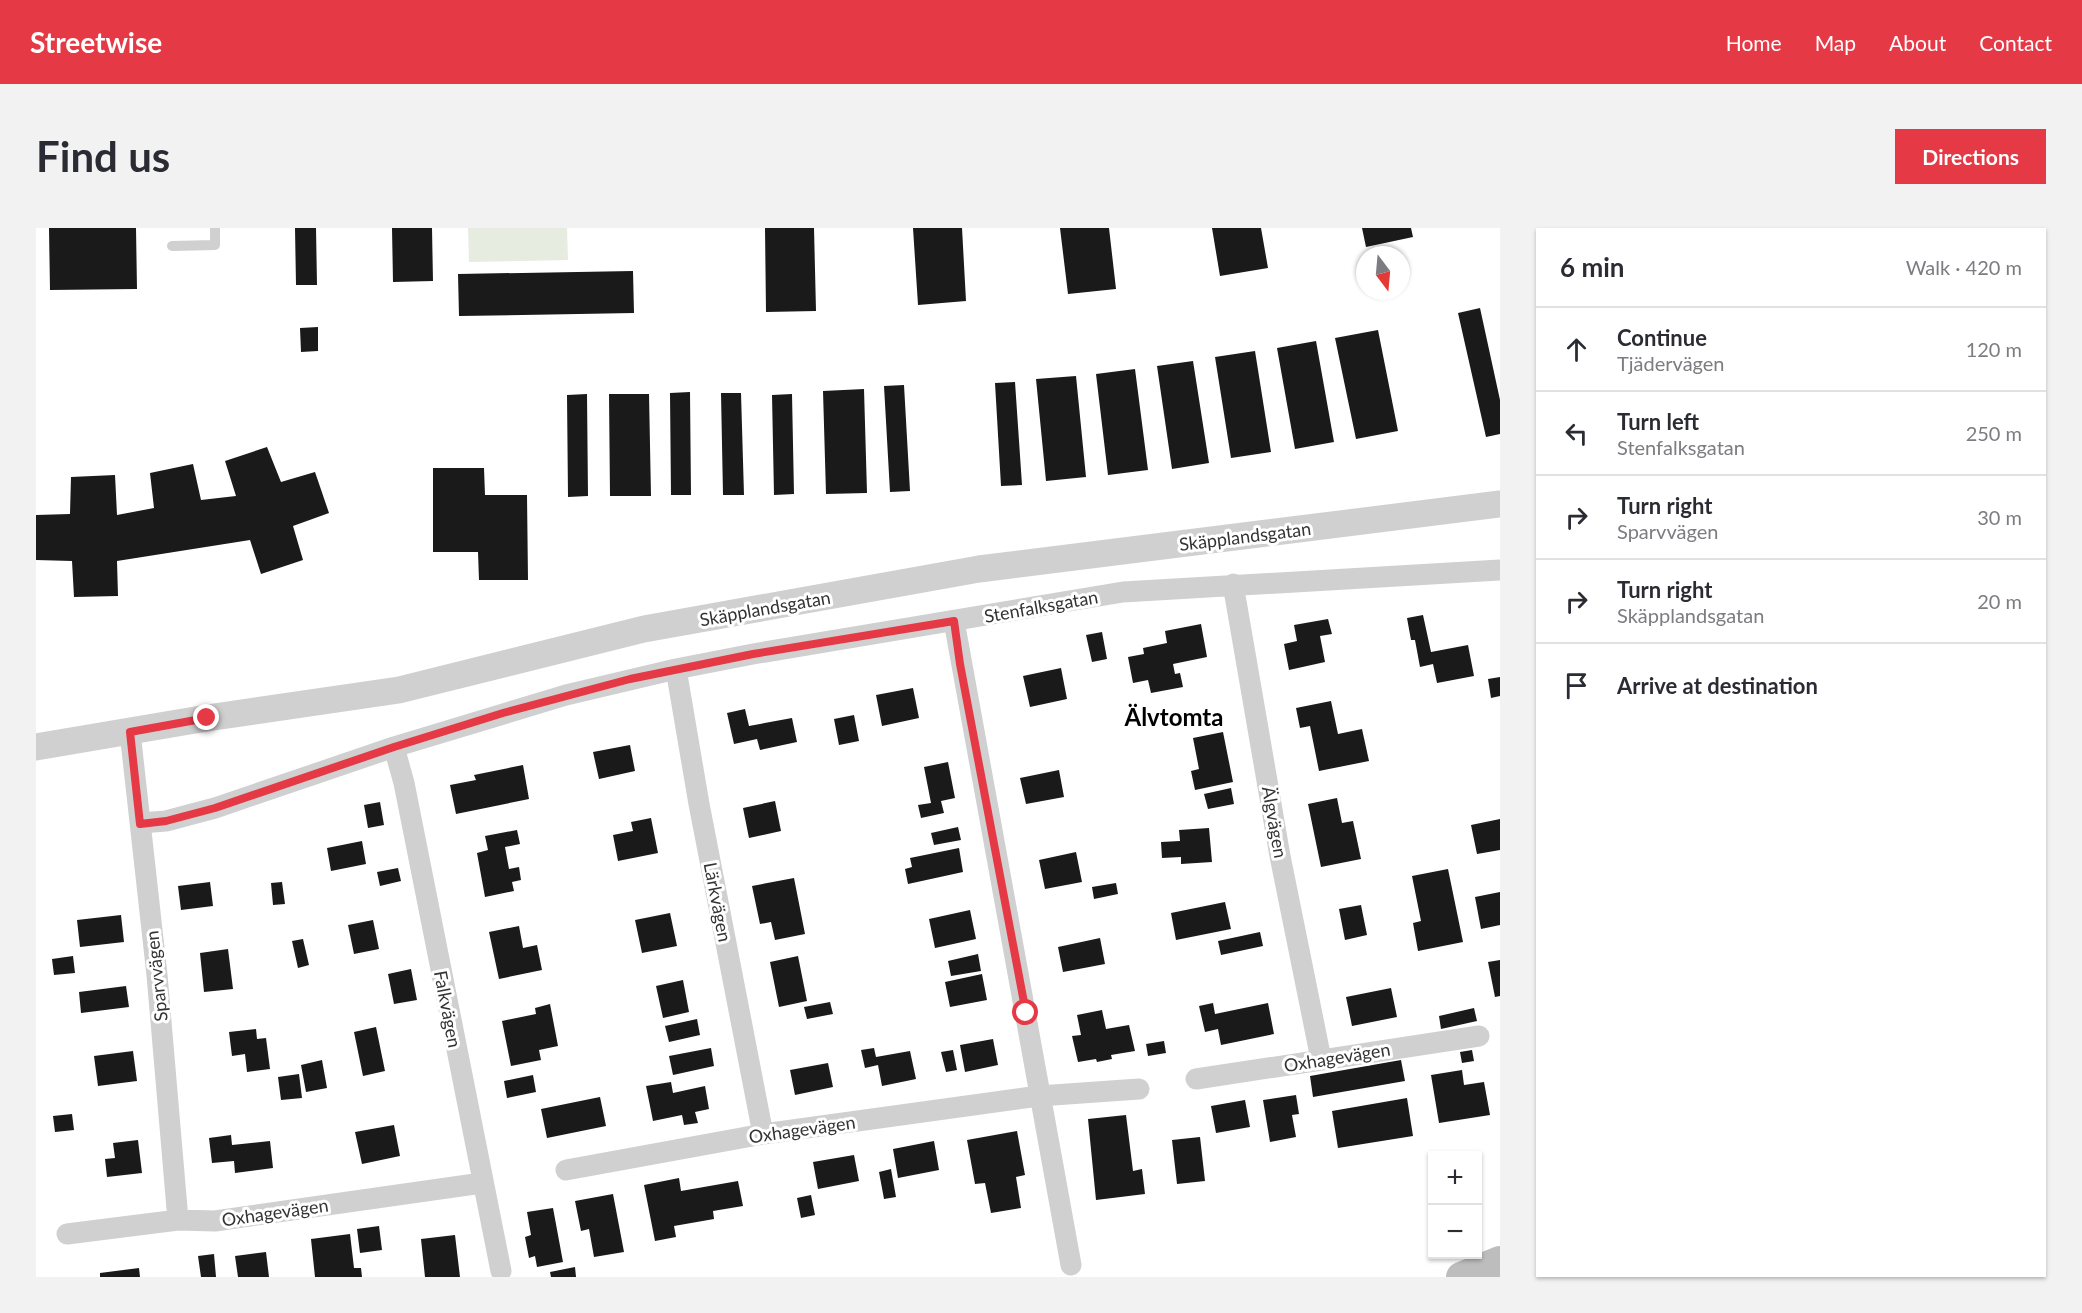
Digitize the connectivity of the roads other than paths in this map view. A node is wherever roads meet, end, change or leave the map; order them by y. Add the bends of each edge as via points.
1 (215, 228) edge
2 (172, 246) dead end
3 (1500, 504) edge
4 (1500, 570) edge
5 (1233, 584) junction
6 (954, 621) junction
7 (676, 669) junction
8 (130, 732) junction
9 (36, 747) edge
10 (394, 747) junction
11 (140, 824) junction
12 (1479, 1036) dead end
13 (1321, 1059) junction
14 (1196, 1079) dead end
15 (1139, 1089) dead end
16 (1039, 1096) junction
17 (763, 1134) junction
18 (566, 1170) dead end
19 (482, 1183) junction
20 (178, 1220) junction
21 (67, 1234) dead end
22 (1500, 1261) edge
23 (1071, 1265) dead end
24 (501, 1270) dead end
25 (1461, 1277) edge

1 - 2 lane via 215,245
3 - 8 street, Skäpplandsgatan via 979,569 644,629 399,690
4 - 5 street, Stenfalksgatan
5 - 6 street, Stenfalksgatan via 1124,591
5 - 13 street, Älgvägen via 1280,856
6 - 7 street, Stenfalksgatan
6 - 16 street
7 - 10 street, Stenfalksgatan via 566,695
7 - 17 street, Lärkvägen
8 - 9 street, Skäpplandsgatan
8 - 11 street, Sparvvägen
10 - 11 street, Stenfalksgatan via 215,808
10 - 19 street, Falkvägen
11 - 20 street, Sparvvägen
12 - 13 street, Oxhagevägen
13 - 14 street, Oxhagevägen
15 - 16 street, Oxhagevägen
16 - 17 street, Oxhagevägen
16 - 23 street
17 - 18 street, Oxhagevägen
19 - 20 street, Oxhagevägen via 215,1221
19 - 24 street, Falkvägen
20 - 21 street, Oxhagevägen
22 - 25 main road

